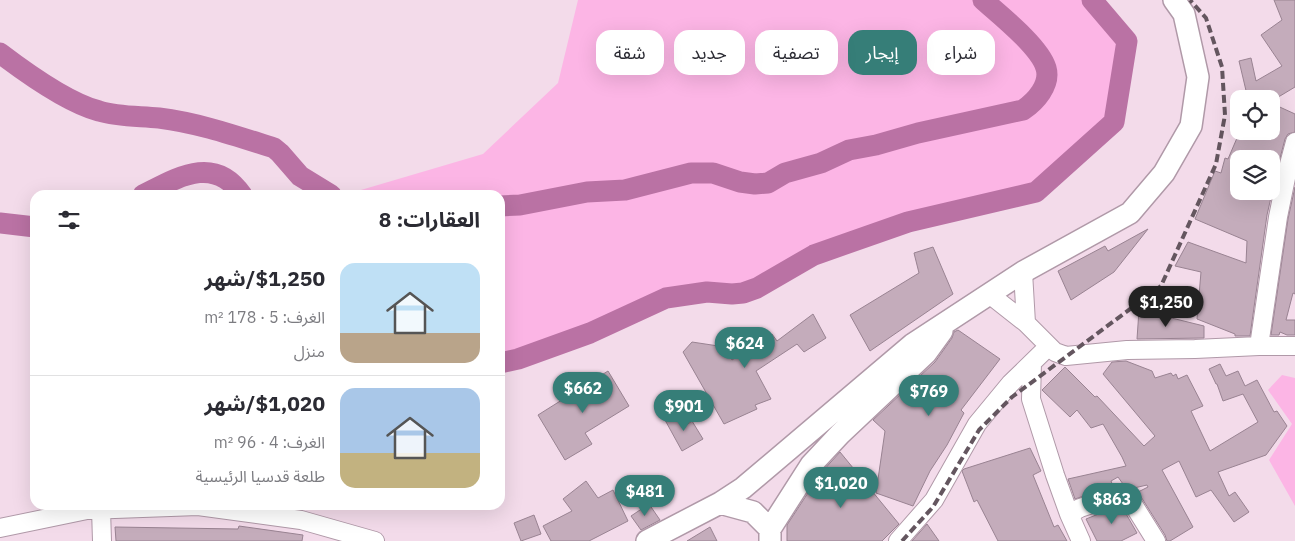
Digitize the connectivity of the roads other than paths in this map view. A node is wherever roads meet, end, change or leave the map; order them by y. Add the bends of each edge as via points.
1 (1174, 0) edge
2 (1295, 142) edge
3 (1023, 272) junction
4 (989, 294) junction
5 (949, 320) junction
6 (1026, 323) junction
7 (1049, 346) junction
8 (1259, 346) junction
9 (1295, 346) edge
10 (1032, 363) junction
11 (763, 470) junction
12 (799, 484) junction
13 (720, 503) junction
14 (87, 510) edge
15 (101, 510) edge
16 (227, 510) edge
17 (1069, 514) junction
18 (0, 528) edge
19 (770, 535) edge
20 (102, 541) edge
21 (375, 541) edge
22 (647, 541) edge
23 (898, 541) edge
24 (1082, 541) edge
25 (1156, 541) edge

1 - 3 main road via 1184,14 1198,77 1187,134 1164,173 1130,213
2 - 8 street via 1278,217
3 - 4 main road
3 - 6 street
4 - 5 main road
4 - 6 street
5 - 11 main road via 913,344
5 - 12 main road via 926,353 840,434 811,465
6 - 7 street
7 - 8 street via 1066,356 1127,350
7 - 10 street
8 - 9 street
10 - 17 street via 1031,398
10 - 23 street via 977,424 934,500
11 - 12 main road
11 - 13 main road
12 - 19 main road
13 - 19 main road via 753,512
13 - 22 main road
14 - 18 street
15 - 20 street
16 - 21 street via 301,520
17 - 24 street
17 - 25 street via 1122,494 1128,496

